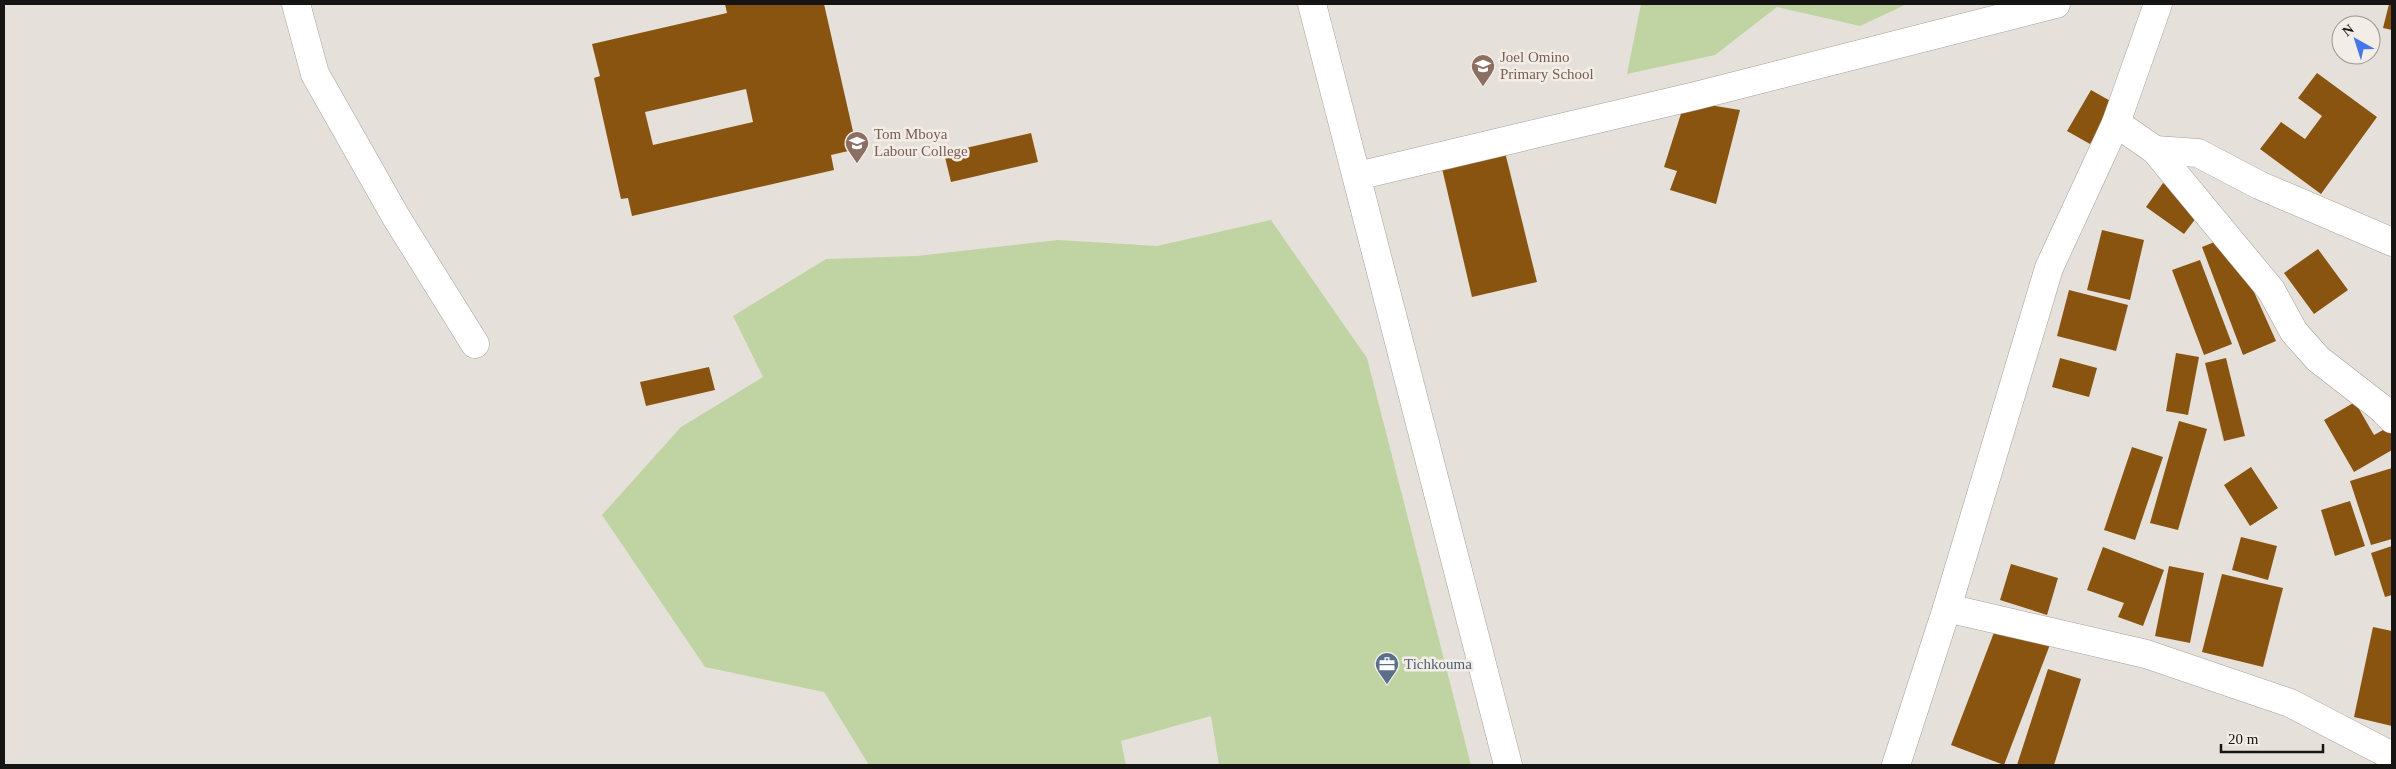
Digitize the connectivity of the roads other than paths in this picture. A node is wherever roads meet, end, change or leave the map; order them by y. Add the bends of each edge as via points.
1 (296, 4) edge
2 (1312, 4) edge
3 (2056, 4) edge
4 (2158, 4) edge
5 (2116, 124) junction
6 (2155, 150) junction
7 (1357, 176) junction
8 (2392, 242) edge
9 (475, 344) dead end
10 (2392, 419) edge
11 (1947, 608) junction
12 (2392, 756) edge
13 (1508, 765) edge
14 (1896, 765) edge

1 - 9 street via 315,74 396,217
2 - 7 street
3 - 7 street via 1695,96
4 - 5 street
5 - 6 street
5 - 11 street via 2049,268
6 - 8 street via 2198,153 2259,185
6 - 10 street via 2272,290 2294,332 2318,358
7 - 13 street
11 - 12 street via 2155,657 2290,703
11 - 14 street

